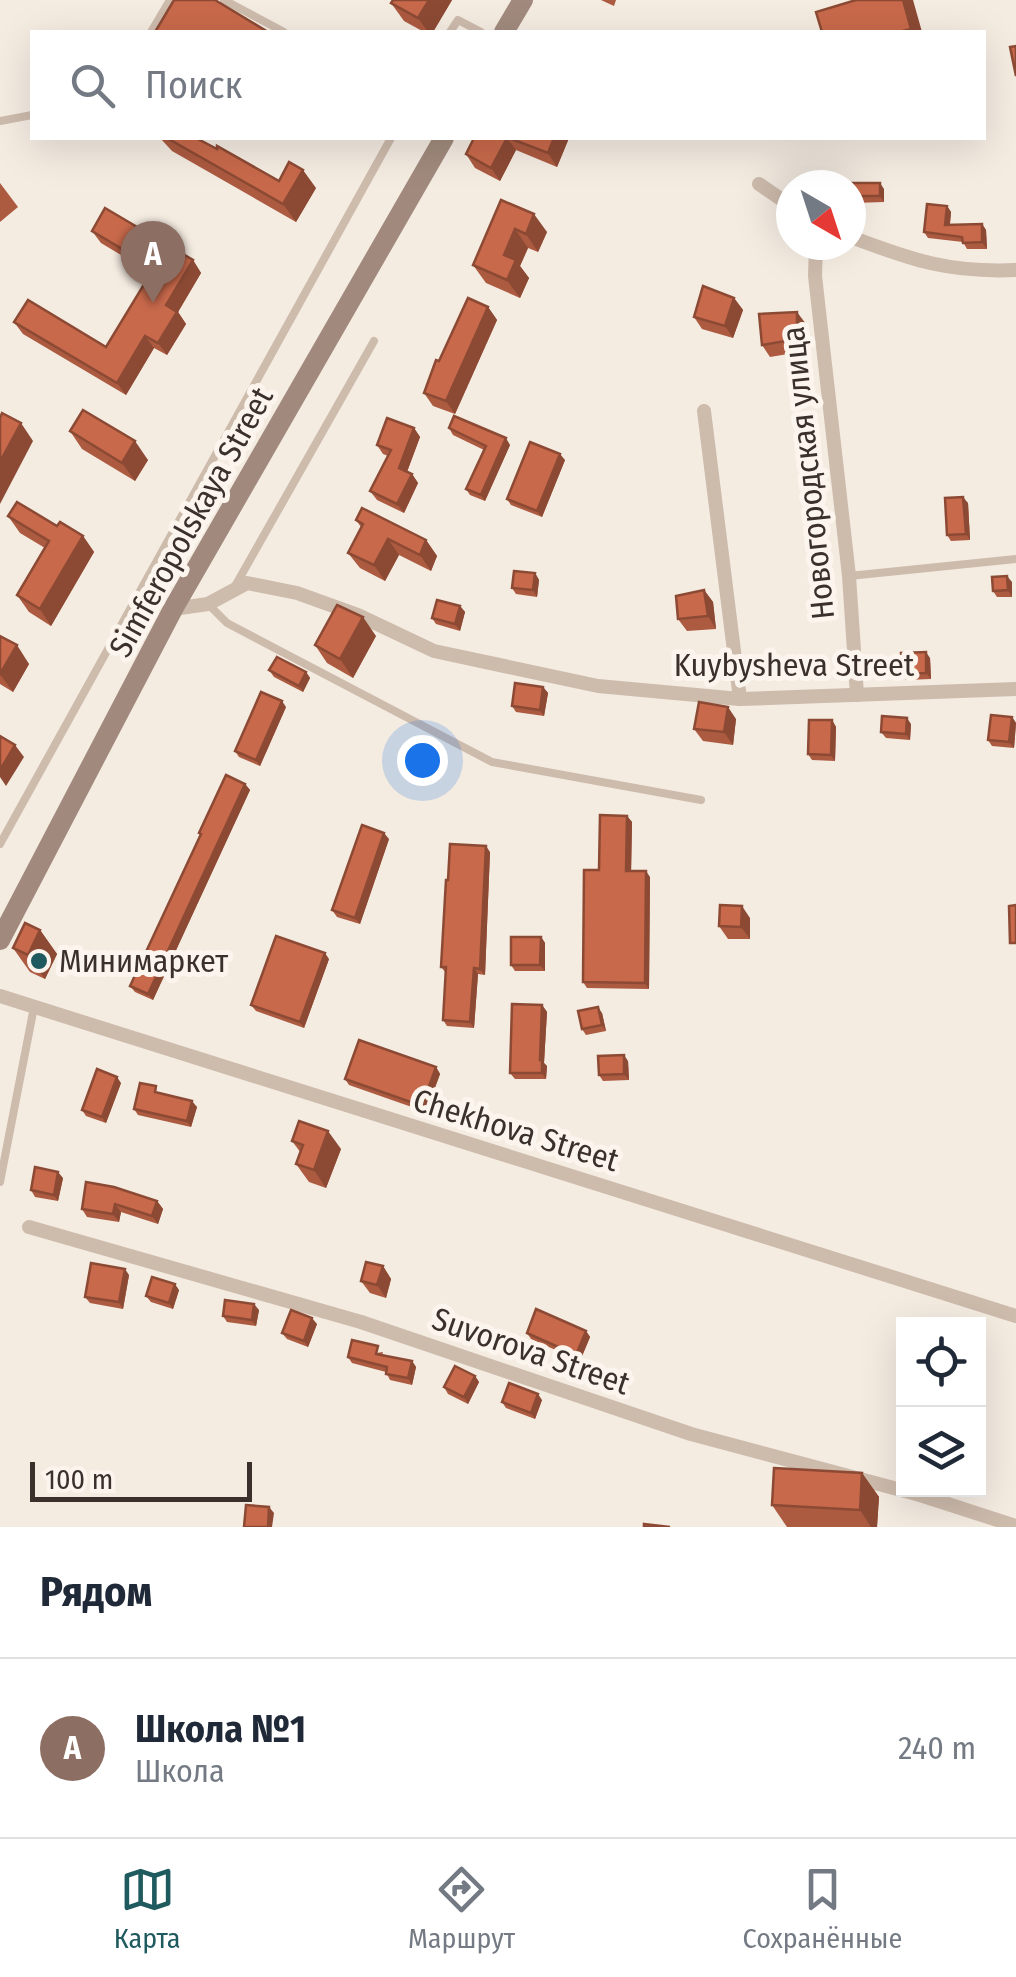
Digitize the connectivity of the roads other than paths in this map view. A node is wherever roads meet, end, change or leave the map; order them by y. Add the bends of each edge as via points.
1 (170, 0) edge
2 (224, 0) edge
3 (523, 0) edge
4 (152, 30) edge
5 (280, 30) edge
6 (451, 30) edge
7 (477, 30) edge
8 (505, 30) edge
9 (30, 115) edge
10 (0, 120) edge
11 (390, 140) edge
12 (443, 140) edge
13 (759, 184) dead end
14 (776, 196) edge
15 (866, 242) edge
16 (816, 260) edge
17 (1016, 270) edge
18 (374, 341) dead end
19 (704, 411) dead end
20 (1016, 559) edge
21 (849, 576) junction
22 (232, 592) junction
23 (208, 604) junction
24 (173, 609) junction
25 (1016, 690) edge
26 (857, 696) junction
27 (740, 699) junction
28 (701, 800) dead end
29 (0, 844) edge
30 (0, 940) edge
31 (0, 996) edge
32 (34, 1007) junction
33 (0, 1182) edge
34 (29, 1226) dead end
35 (1016, 1316) edge
36 (1016, 1526) edge

1 - 4 lane
2 - 5 lane
3 - 8 main road
6 - 7 lane via 458,20
9 - 10 lane
11 - 29 lane
12 - 24 main road, Simferopolskaya Street
13 - 14 street
15 - 17 street via 930,265
16 - 21 street, Новогородская улица
18 - 22 lane
19 - 27 street
20 - 21 lane
21 - 26 street, Новогородская улица
22 - 23 street, Kuybysheva Street
22 - 27 street, Kuybysheva Street via 247,584 297,593 434,651 527,672
23 - 24 street, Kuybysheva Street
23 - 28 lane via 227,623 492,762
24 - 30 main road, Simferopolskaya Street
25 - 26 street, Kuybysheva Street
26 - 27 street, Kuybysheva Street
31 - 32 street, Chekhova Street
32 - 33 lane
32 - 35 street, Chekhova Street
34 - 36 street, Suvorova Street via 360,1322 691,1434

